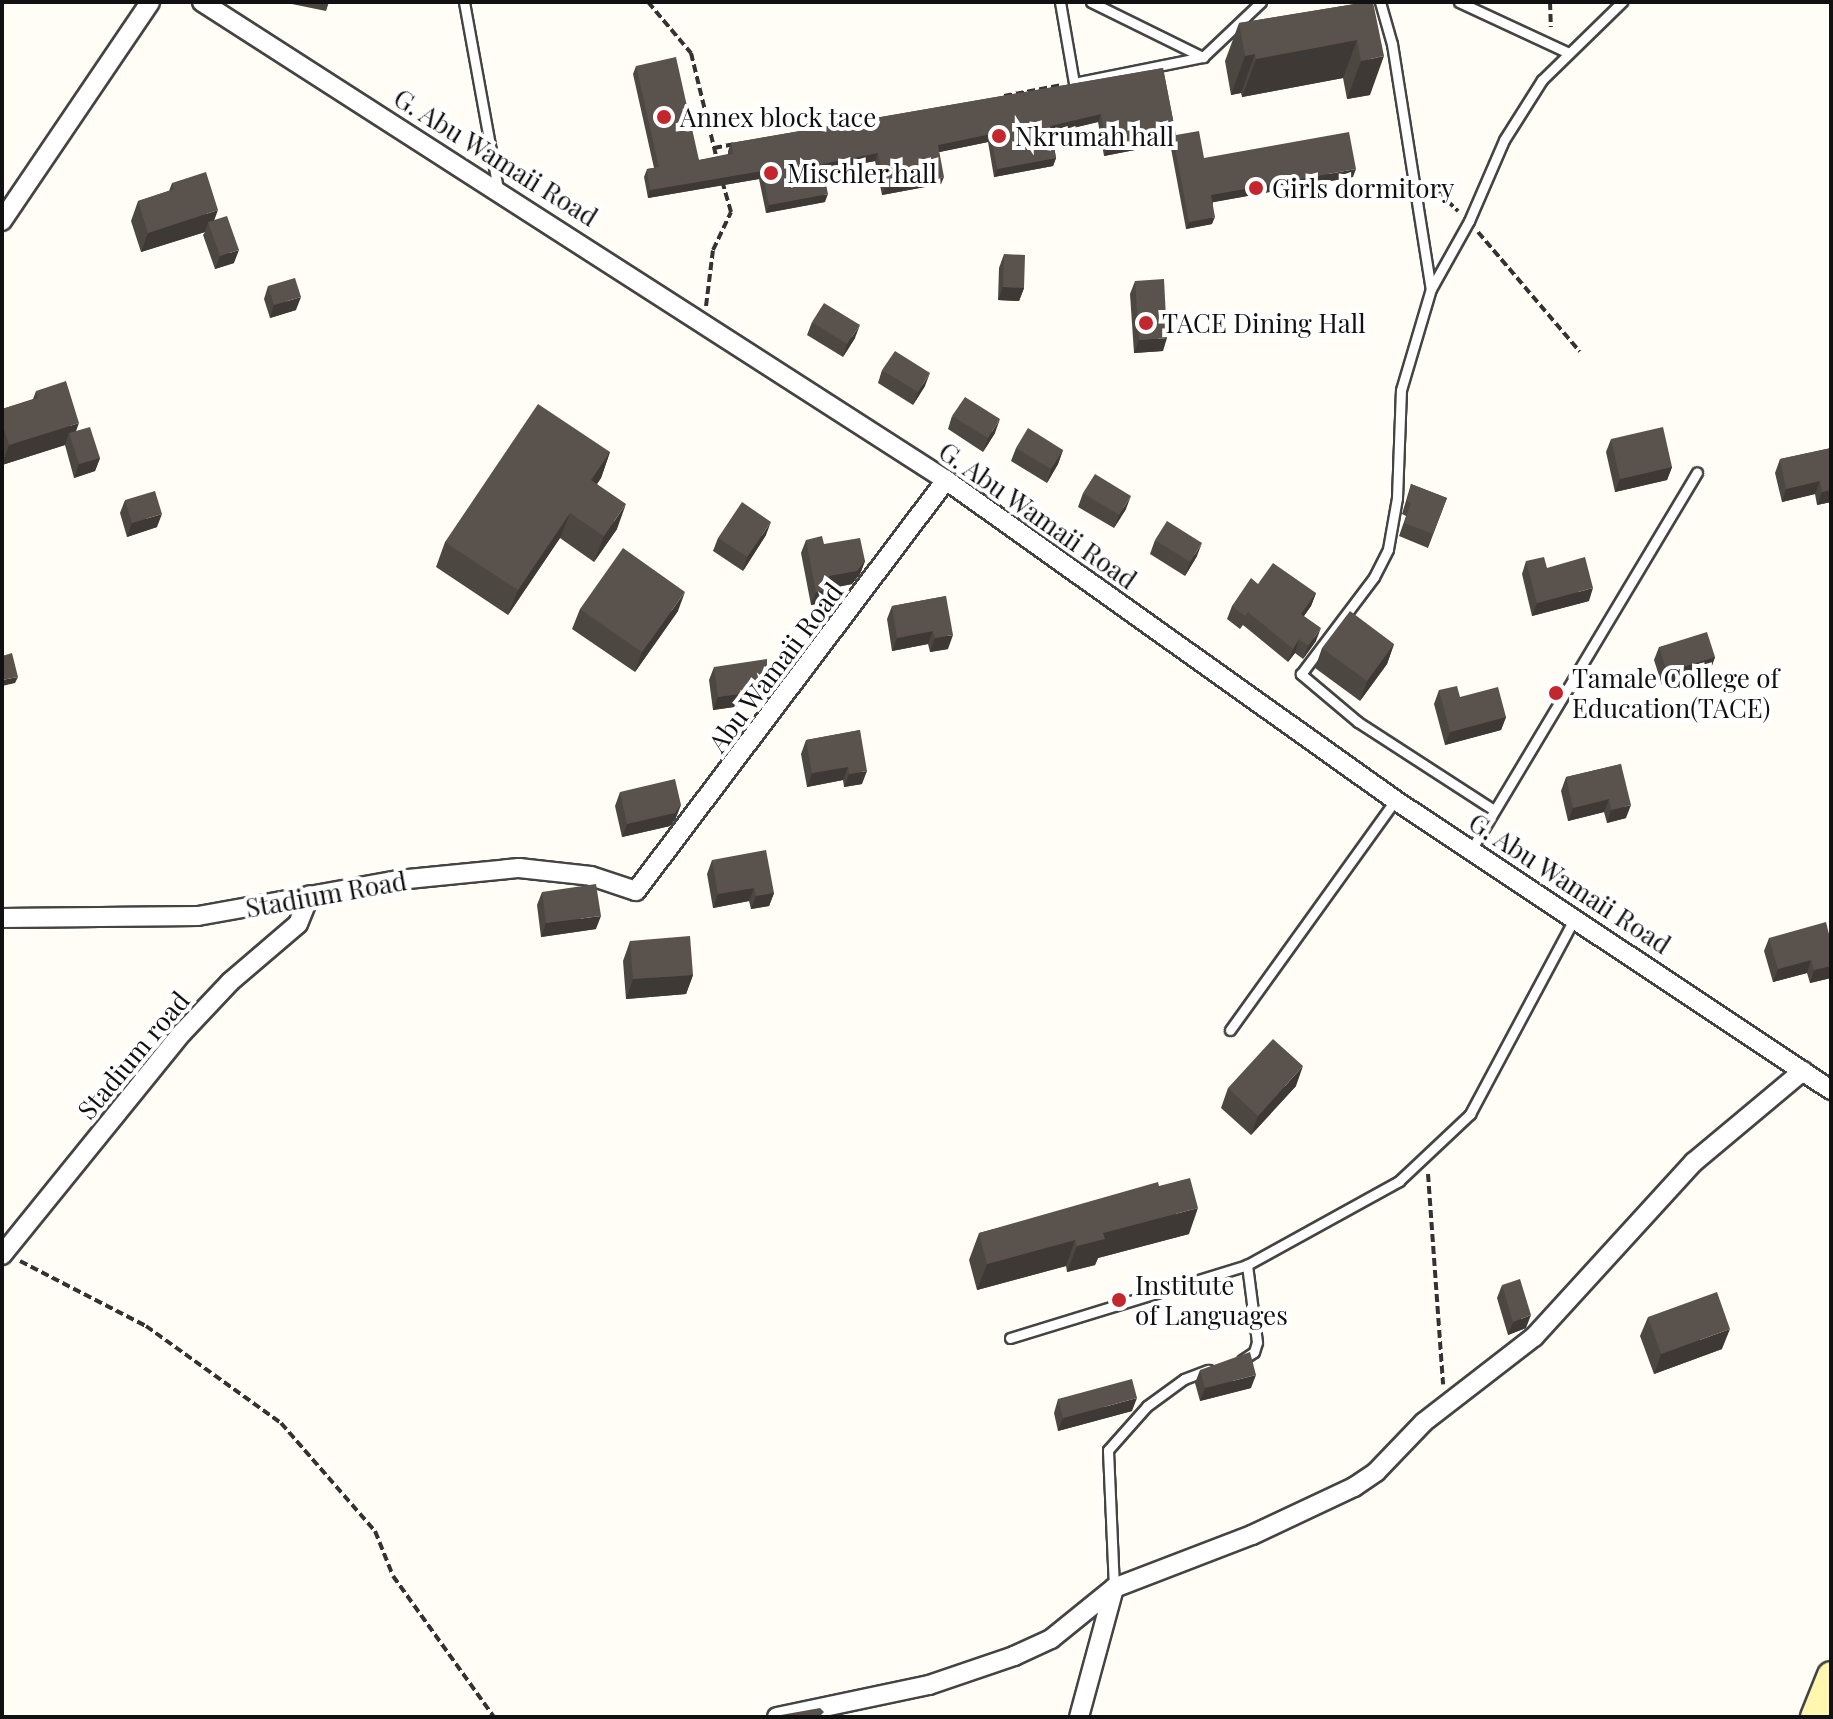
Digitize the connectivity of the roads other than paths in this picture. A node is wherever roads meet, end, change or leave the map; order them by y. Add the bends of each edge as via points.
1 (150, 2) edge
2 (202, 2) edge
3 (464, 2) edge
4 (1060, 2) edge
5 (1091, 2) edge
6 (1261, 2) edge
7 (1380, 2) edge
8 (1459, 2) edge
9 (1622, 2) edge
10 (1569, 53) junction
11 (1203, 57) junction
12 (498, 189) junction
13 (2, 221) edge
14 (1431, 289) junction
15 (1697, 473) dead end
16 (946, 480) junction
17 (1395, 800) junction
18 (1494, 810) junction
19 (1471, 850) junction
20 (644, 885) joint
21 (310, 895) junction
22 (2, 918) edge
23 (1574, 919) junction
24 (1230, 1030) dead end
25 (1803, 1071) junction
26 (1831, 1090) edge
27 (3, 1253) edge
28 (1247, 1265) junction
29 (1010, 1338) dead end
30 (1114, 1588) junction
31 (1831, 1675) edge
32 (777, 1717) edge
33 (1079, 1717) edge
34 (1814, 1717) edge

1 - 13 street
2 - 12 street, G. Abu Wamaii Road
3 - 12 lane
4 - 11 lane via 1074,83
5 - 11 lane
6 - 11 lane
7 - 14 lane via 1414,168
8 - 10 lane
9 - 10 lane
10 - 14 lane via 1542,80 1504,140 1469,221
12 - 16 street, G. Abu Wamaii Road
14 - 18 lane via 1401,390 1397,498 1388,549 1374,577 1301,674 1358,722
15 - 18 lane
16 - 17 street, G. Abu Wamaii Road
16 - 20 street, Abu Wamaii Road
17 - 19 street, G. Abu Wamaii Road
17 - 24 lane
18 - 19 lane
19 - 23 street, G. Abu Wamaii Road
20 - 21 street, Stadium Road via 625,890 591,876 519,868
21 - 22 street, Stadium Road via 198,916
21 - 27 street, Stadium road via 298,924 230,982 182,1033
23 - 25 street, G. Abu Wamaii Road
23 - 28 lane via 1470,1114 1399,1181
25 - 26 street, G. Abu Wamaii Road
25 - 30 street via 1694,1162 1534,1337 1424,1422 1376,1472 1327,1502
28 - 29 lane
28 - 30 lane via 1254,1352 1184,1379 1124,1428 1108,1450
30 - 32 street via 1051,1639 1014,1656 929,1685
30 - 33 street
31 - 34 main road

